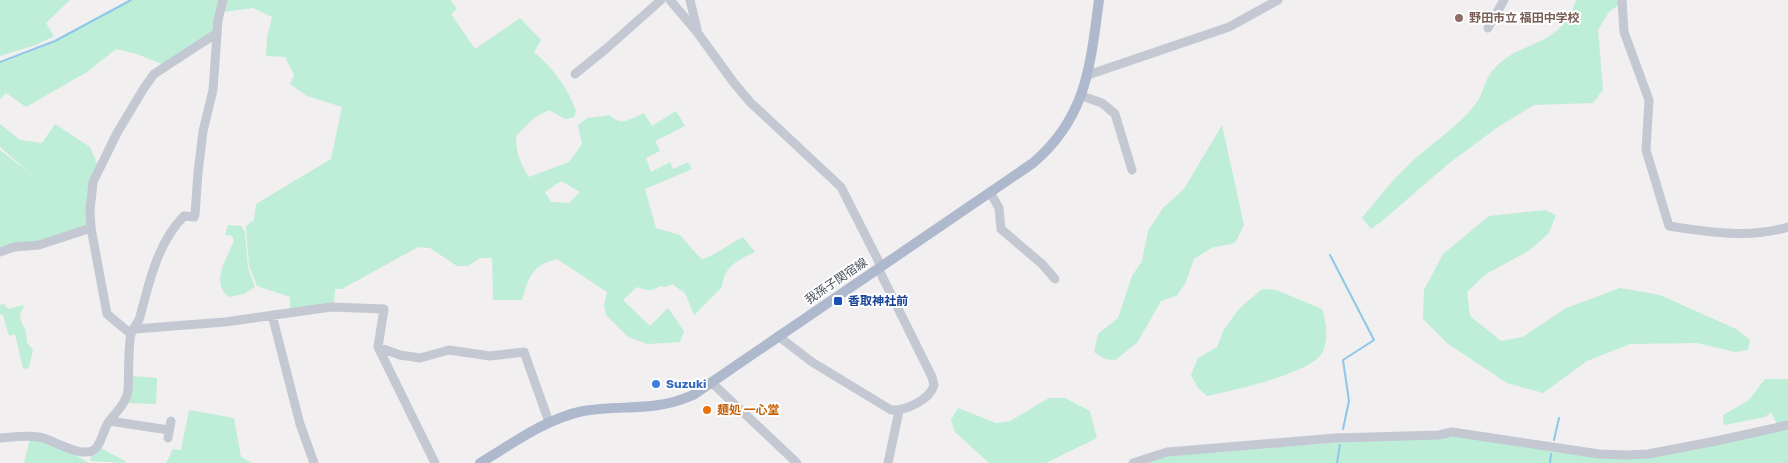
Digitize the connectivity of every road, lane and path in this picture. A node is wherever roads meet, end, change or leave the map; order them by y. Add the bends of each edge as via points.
1 (223, 0) edge
2 (661, 0) edge
3 (670, 0) edge
4 (690, 0) edge
5 (1099, 0) edge
6 (1278, 0) edge
7 (1504, 0) edge
8 (1622, 0) edge
9 (1488, 28) dead end
10 (697, 32) junction
11 (217, 33) junction
12 (574, 74) dead end
13 (1088, 76) junction
14 (1082, 96) junction
15 (1132, 170) dead end
16 (990, 192) junction
17 (1788, 227) edge
18 (90, 228) junction
19 (0, 252) edge
20 (880, 267) junction
21 (1055, 279) dead end
22 (272, 315) junction
23 (133, 331) junction
24 (778, 336) junction
25 (378, 347) junction
26 (711, 382) junction
27 (899, 411) junction
28 (109, 421) junction
29 (550, 422) junction
30 (1788, 425) edge
31 (169, 430) dead end
32 (0, 438) edge
33 (314, 463) edge
34 (435, 463) edge
35 (480, 463) edge
36 (797, 463) edge
37 (888, 463) edge
38 (1133, 463) edge

1 - 11 street
2 - 12 street
3 - 10 street
4 - 10 street
5 - 13 main road, 我孫子関宿線
6 - 13 street via 1230,27
7 - 9 street
8 - 17 street via 1624,32 1649,100 1646,150 1669,226 1718,234
10 - 20 street via 750,102 842,187
11 - 18 street via 154,74 144,88 92,182
11 - 23 street via 213,90 203,131 195,214 194,217 184,216 178,222 162,249
13 - 14 main road, 我孫子関宿線
14 - 15 street via 1106,105 1115,114
14 - 16 main road, 我孫子関宿線 via 1069,124 1049,149
16 - 20 main road, 我孫子関宿線
16 - 21 street via 999,208 1001,229
18 - 19 street via 39,245
18 - 23 street via 107,314
20 - 24 main road, 我孫子関宿線
20 - 27 street via 934,385 927,396
22 - 23 street
22 - 25 street via 340,307 384,309
22 - 33 street via 300,424
23 - 28 street via 127,396
24 - 26 main road, 我孫子関宿線
24 - 27 street via 878,404
25 - 29 street via 420,358 452,350 490,356 524,352
25 - 34 street
26 - 29 main road, 我孫子関宿線 via 693,395 670,404 585,411
26 - 36 street
27 - 37 street
28 - 31 street
28 - 32 street via 96,449 89,452 37,437
29 - 35 main road, 我孫子関宿線
30 - 38 street via 1648,454 1599,454 1452,432 1167,452

